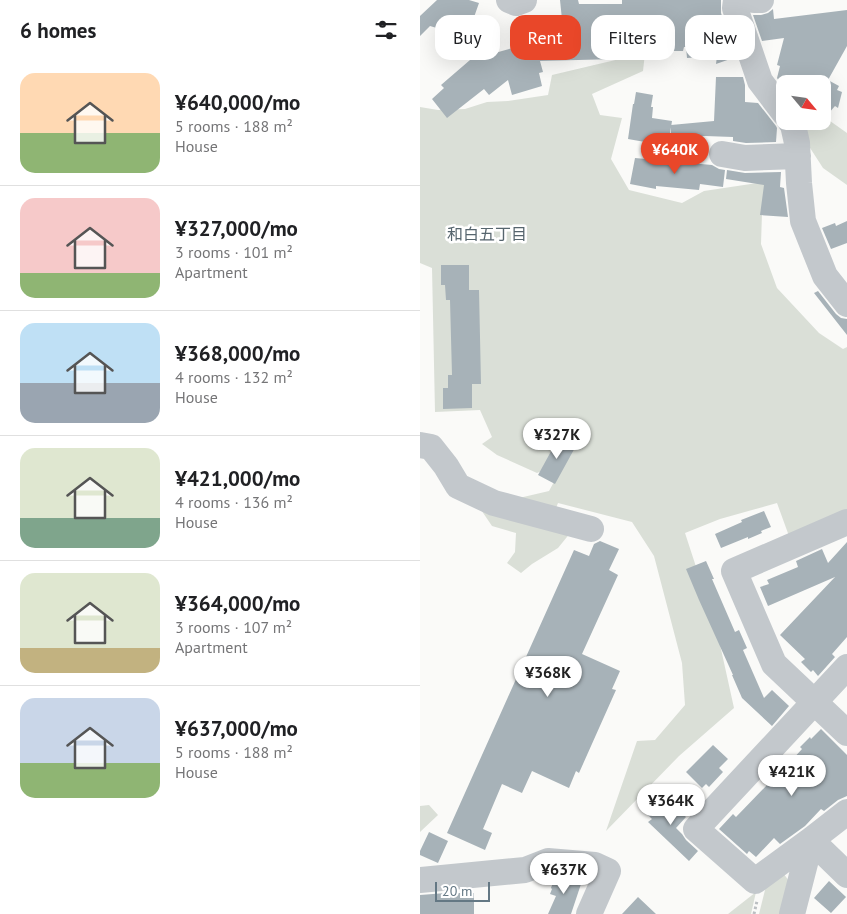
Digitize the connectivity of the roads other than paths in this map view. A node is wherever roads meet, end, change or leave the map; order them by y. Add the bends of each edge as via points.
1 (508, 0) edge
2 (524, 0) edge
3 (736, 0) edge
4 (754, 0) edge
5 (761, 0) edge
6 (776, 102) edge
7 (794, 130) edge
8 (722, 154) dead end
9 (798, 156) junction
10 (847, 304) edge
11 (420, 445) edge
12 (847, 522) edge
13 (591, 529) dead end
14 (847, 667) edge
15 (814, 702) junction
16 (847, 733) edge
17 (847, 812) edge
18 (811, 840) junction
19 (847, 875) edge
20 (420, 880) edge
21 (589, 914) edge
22 (792, 914) edge

1 - 2 street via 516,3
3 - 6 street via 735,8 760,82
4 - 5 street
7 - 9 street
8 - 9 street via 746,158
9 - 10 street via 803,221 825,276
11 - 13 street via 431,447 458,486 494,503
12 - 15 street via 734,571 774,664
14 - 15 street
15 - 16 street
15 - 18 street via 696,830 755,881
17 - 18 street
18 - 19 street
18 - 22 street
20 - 21 street via 525,870 548,861 595,865 608,871

